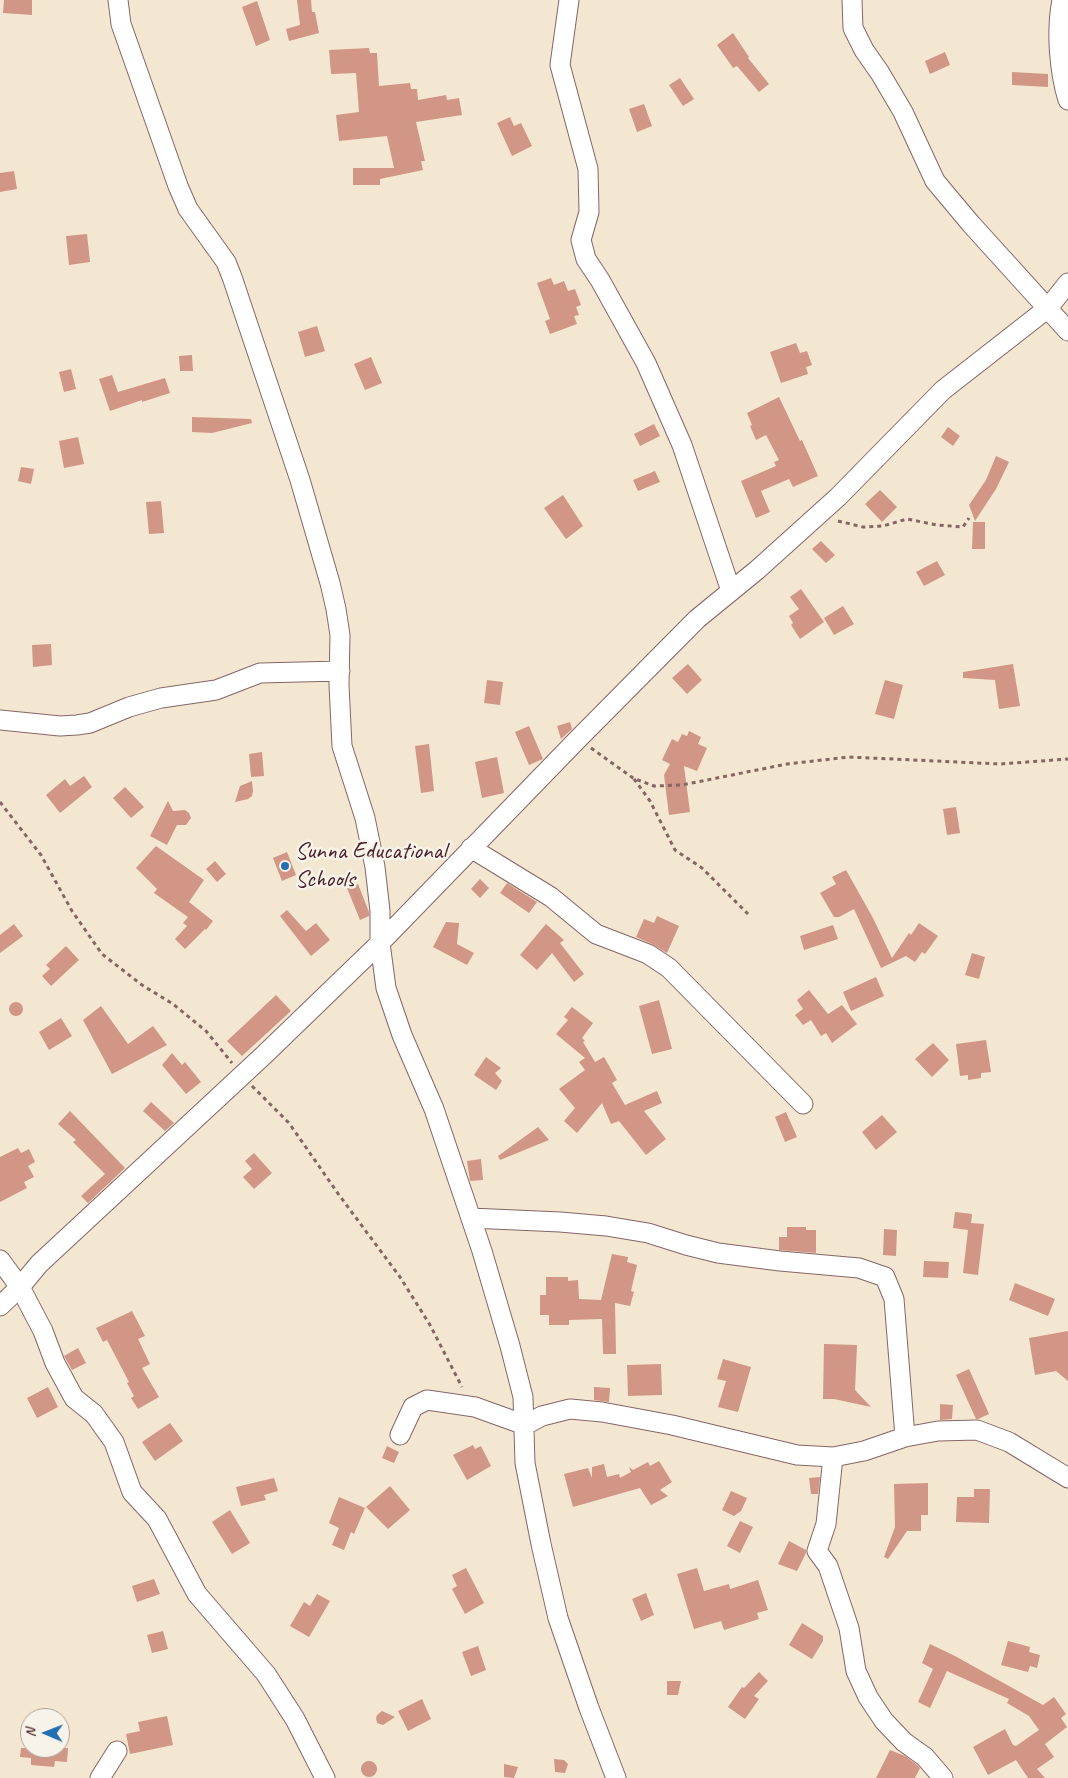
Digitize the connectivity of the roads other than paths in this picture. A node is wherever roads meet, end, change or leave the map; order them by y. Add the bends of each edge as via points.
1 (118, 0) edge
2 (569, 0) edge
3 (852, 0) edge
4 (1062, 0) edge
5 (1068, 100) edge
6 (1068, 283) edge
7 (1048, 308) junction
8 (1068, 331) edge
9 (731, 591) junction
10 (340, 670) junction
11 (0, 720) edge
12 (471, 848) junction
13 (380, 943) junction
14 (803, 1104) dead end
15 (471, 1218) junction
16 (0, 1260) edge
17 (20, 1287) junction
18 (0, 1306) edge
19 (525, 1426) junction
20 (400, 1435) dead end
21 (905, 1437) junction
22 (833, 1457) junction
23 (1068, 1478) edge
24 (117, 1751) dead end
25 (100, 1778) edge
26 (325, 1778) edge
27 (616, 1778) edge
28 (943, 1778) edge

1 - 10 street via 121,24 167,157 188,209 226,262 300,480 336,610
2 - 9 street via 560,65 588,169 589,212 582,240 586,259 646,363 682,445
3 - 7 street via 853,28 903,112 935,181
4 - 5 street via 1059,45 1062,79
6 - 7 street
7 - 8 street
7 - 9 street via 943,390 838,497
9 - 12 street via 697,619
10 - 11 street via 260,674 216,690 160,698 77,725
10 - 13 street via 342,746 365,818 376,867
12 - 13 street
12 - 14 street via 551,897 596,934 648,954 669,968
13 - 15 street via 386,988 434,1110
13 - 17 street via 39,1264
15 - 19 street via 523,1396
15 - 21 street via 606,1226 648,1233 718,1253 859,1268 885,1277 894,1299
16 - 17 street
17 - 18 street
17 - 26 street via 74,1398 94,1414 114,1442 132,1492 157,1519 197,1594 266,1674 295,1719
19 - 20 street via 475,1407 427,1400 413,1406
19 - 22 street via 542,1416 570,1409 602,1412 672,1424 797,1455
19 - 27 street via 525,1463 558,1618
21 - 22 street via 864,1451
21 - 23 street via 938,1431 977,1430 1009,1442
22 - 28 street via 826,1524 817,1551 828,1566 850,1628 856,1671 884,1721 904,1742 925,1757
24 - 25 street

